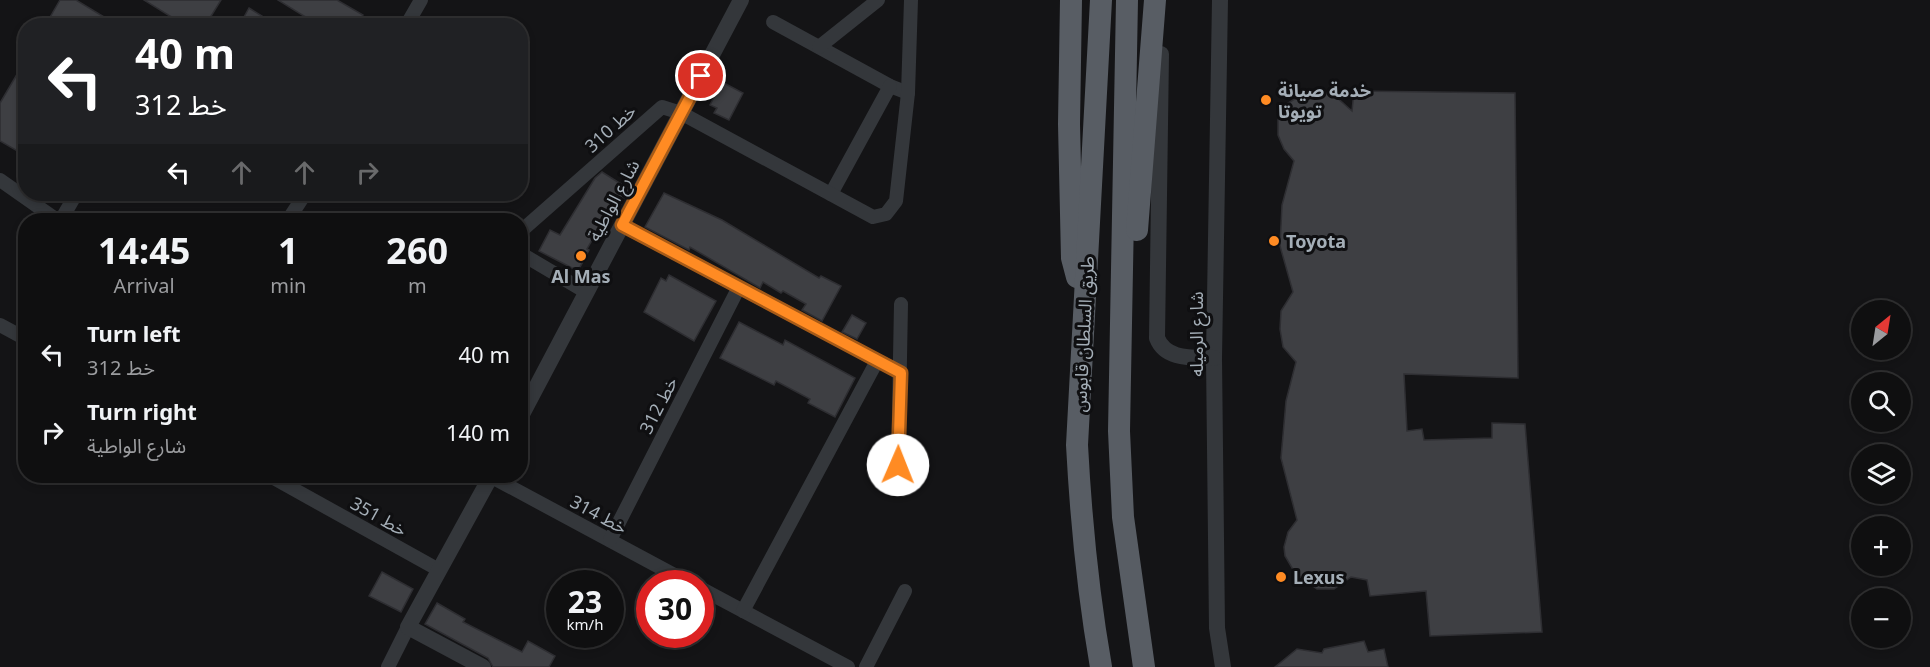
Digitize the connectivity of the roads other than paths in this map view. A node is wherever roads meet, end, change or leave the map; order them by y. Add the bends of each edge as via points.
1 (741, 0) edge
2 (878, 0) edge
3 (911, 0) edge
4 (1071, 0) edge
5 (1101, 0) edge
6 (1127, 0) edge
7 (1155, 0) edge
8 (1163, 0) edge
9 (1220, 0) edge
10 (415, 2) edge
11 (409, 18) edge
12 (773, 22) dead end
13 (819, 47) junction
14 (890, 86) junction
15 (908, 93) junction
16 (681, 114) junction
17 (0, 180) edge
18 (18, 192) edge
19 (831, 194) junction
20 (31, 201) edge
21 (49, 213) edge
22 (528, 225) edge
23 (622, 225) junction
24 (528, 258) edge
25 (739, 287) junction
26 (586, 292) junction
27 (901, 304) dead end
28 (1084, 305) junction
29 (1122, 313) junction
30 (0, 325) edge
31 (18, 335) edge
32 (1214, 358) junction
33 (877, 361) junction
34 (901, 373) junction
35 (528, 403) edge
36 (898, 465) dead end
37 (283, 483) edge
38 (486, 483) edge
39 (503, 483) edge
40 (610, 540) junction
41 (439, 570) junction
42 (665, 570) edge
43 (905, 591) dead end
44 (714, 595) edge
45 (743, 611) junction
46 (408, 627) junction
47 (388, 667) edge
48 (483, 667) edge
49 (848, 667) edge
50 (866, 667) edge
51 (1101, 667) edge
52 (1144, 667) edge
53 (1223, 667) edge

1 - 16 street, شارع الواطية
2 - 13 street
3 - 15 street
4 - 28 highway via 1071,258
5 - 28 highway, طريق السلطان قابوس
6 - 29 highway, طريق السلطان قابوس
7 - 29 highway via 1132,280
8 - 32 street via 1157,338 1164,350 1174,356
9 - 32 street, شارع الرميله
10 - 11 street
12 - 13 street
13 - 14 street
14 - 15 street
14 - 19 street
15 - 19 street, خط 310 via 896,201 885,214 873,217
16 - 19 street, خط 310
16 - 22 street, خط 310 via 665,106 657,109
16 - 23 street, شارع الواطية
17 - 18 street
20 - 21 street
23 - 25 street
23 - 26 street, شارع الواطية
24 - 26 street
25 - 33 street
25 - 40 street, خط 312
26 - 35 street, شارع الواطية
27 - 34 street
28 - 51 highway, طريق السلطان قابوس via 1078,456 1090,608
29 - 52 highway, طريق السلطان قابوس via 1119,420 1124,517
30 - 31 street
32 - 53 street, شارع الرميله via 1218,628
33 - 34 street
33 - 45 street
34 - 36 street
37 - 41 street, خط 351
38 - 41 street
39 - 40 street, خط 314
40 - 42 street, خط 314
41 - 46 street
43 - 50 street
44 - 45 street
45 - 49 street
46 - 47 street
46 - 48 street

